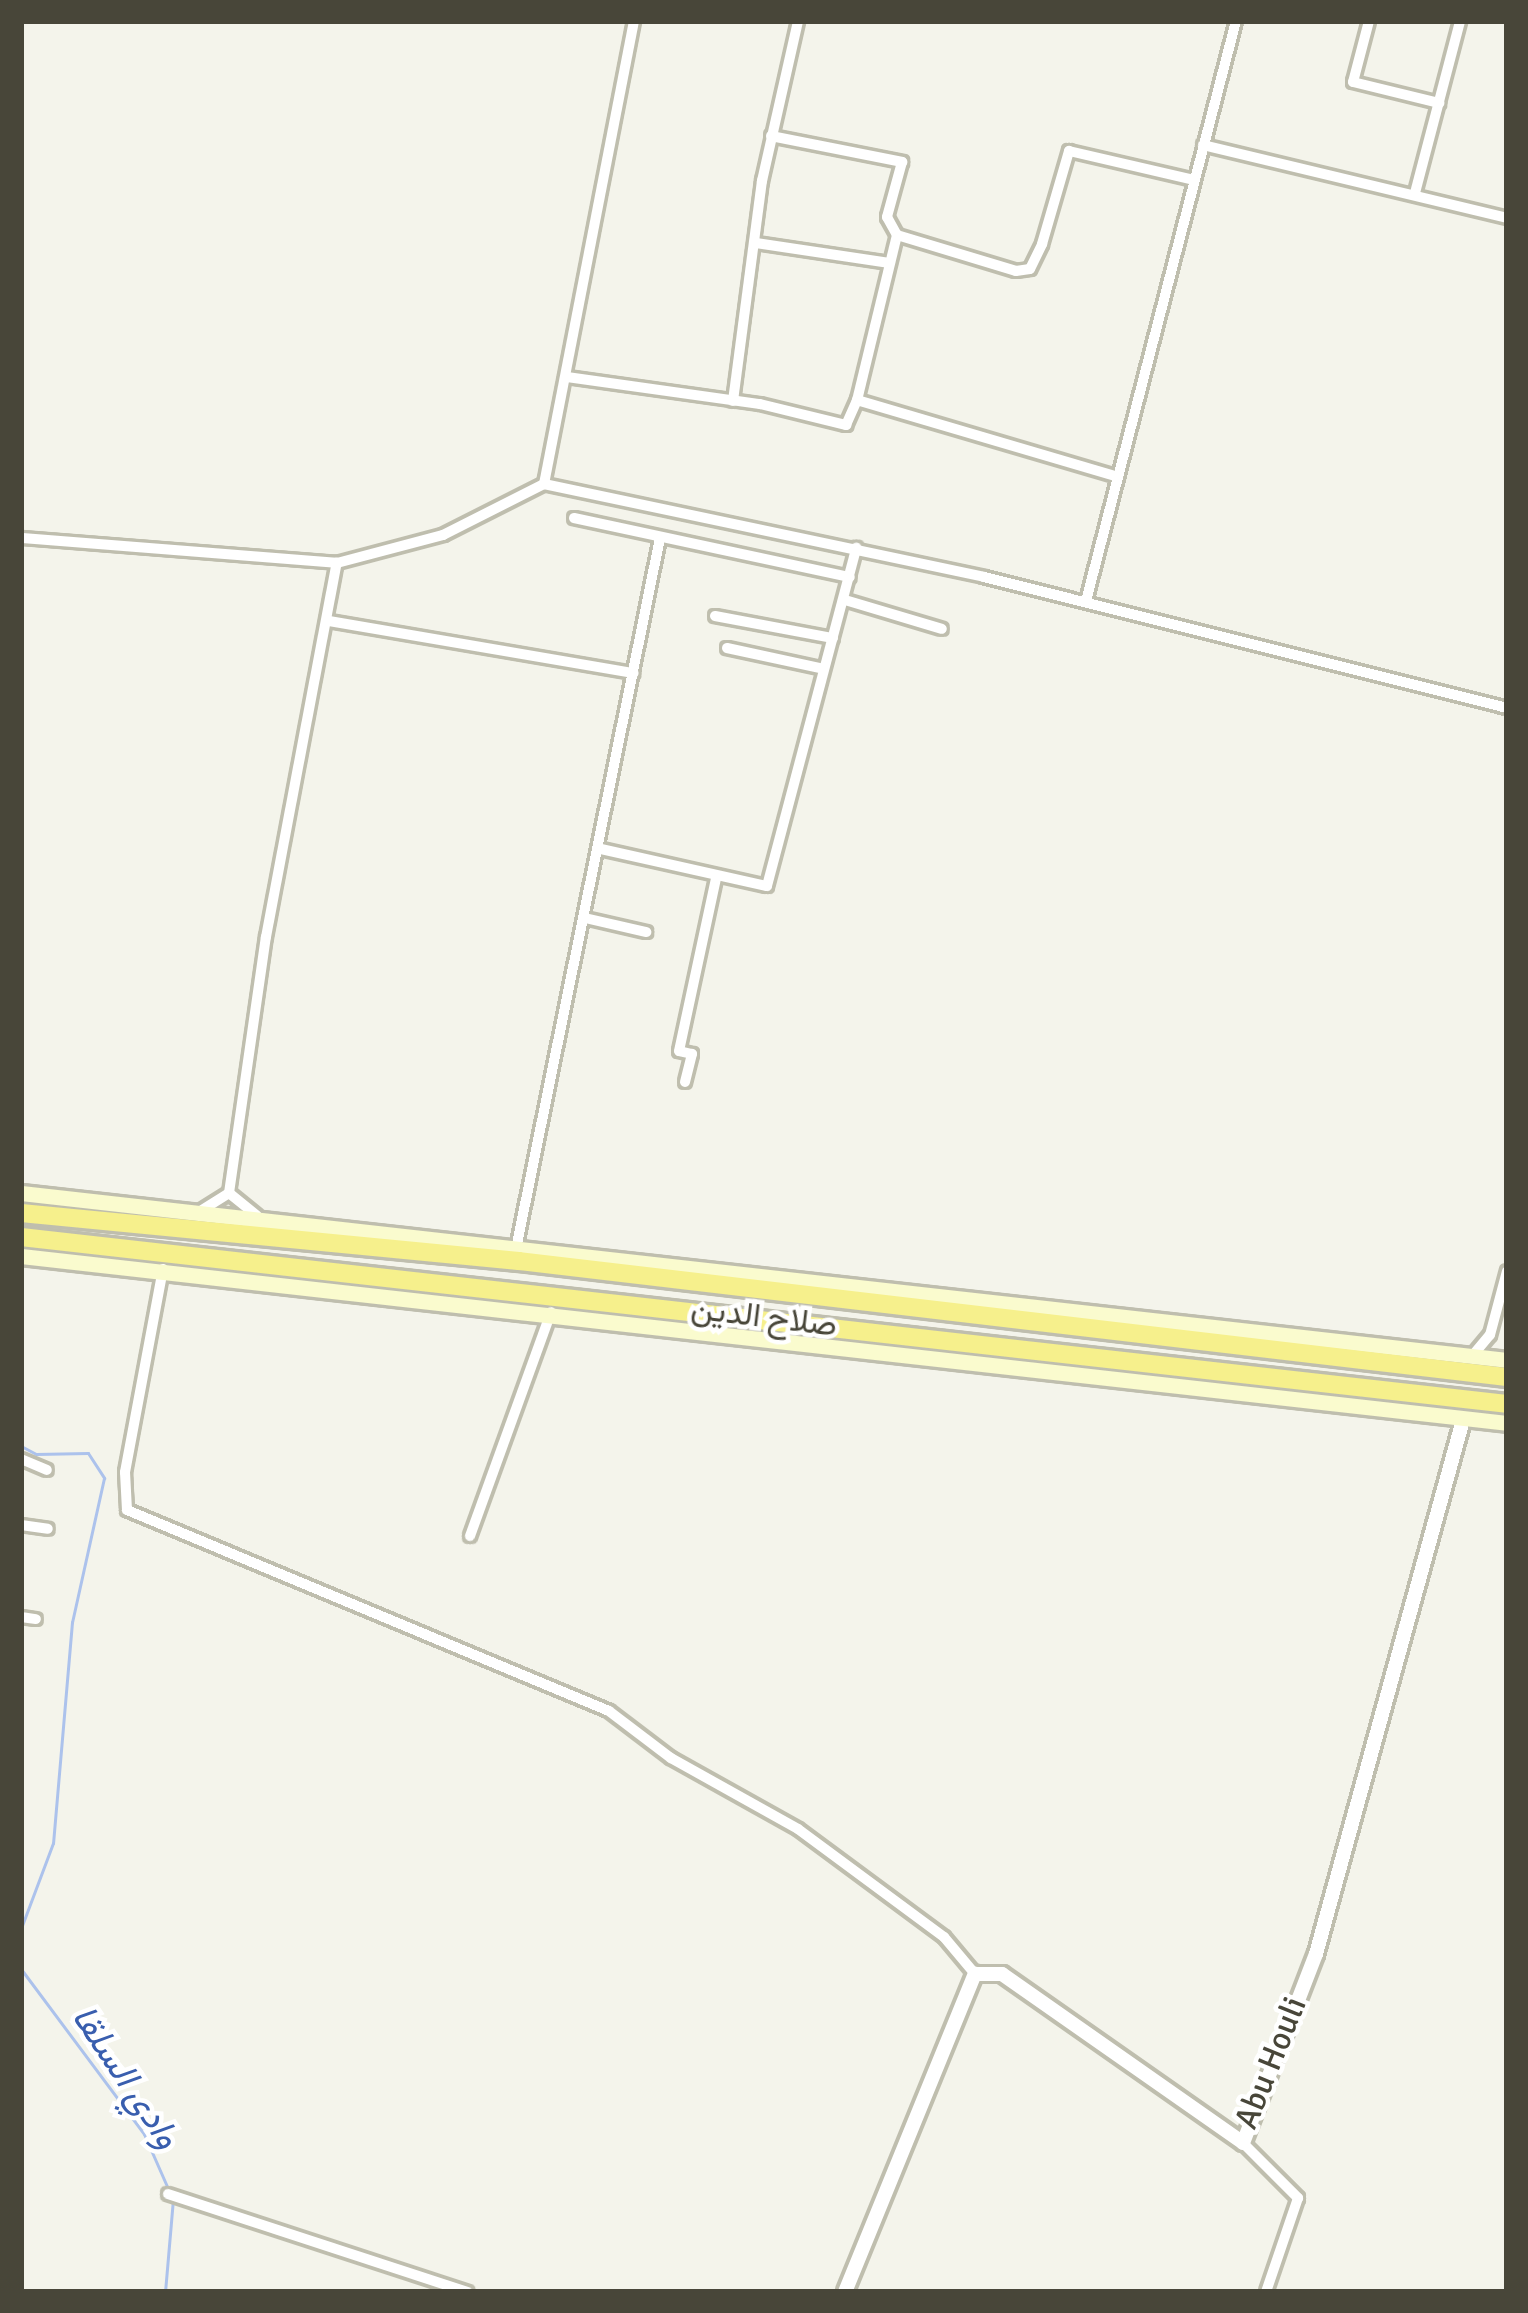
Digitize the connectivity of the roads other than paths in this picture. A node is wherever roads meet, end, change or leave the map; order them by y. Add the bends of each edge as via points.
1 (634, 21) edge
2 (798, 21) edge
3 (1236, 21) edge
4 (1369, 21) edge
5 (1460, 21) edge
6 (1439, 103) junction
7 (771, 136) junction
8 (1203, 146) junction
9 (1195, 180) junction
10 (1414, 193) junction
11 (1507, 218) edge
12 (897, 235) junction
13 (756, 243) junction
14 (890, 263) junction
15 (567, 377) junction
16 (857, 400) junction
17 (734, 401) junction
18 (1118, 477) junction
19 (544, 484) junction
20 (574, 518) dead end
21 (21, 538) edge
22 (660, 538) junction
23 (856, 548) junction
24 (337, 562) junction
25 (850, 577) junction
26 (845, 600) junction
27 (1086, 601) junction
28 (715, 616) dead end
29 (329, 621) junction
30 (942, 628) dead end
31 (832, 638) junction
32 (727, 648) dead end
33 (824, 669) junction
34 (634, 673) junction
35 (1507, 708) edge
36 (601, 849) junction
37 (716, 878) junction
38 (585, 918) junction
39 (646, 932) dead end
40 (685, 1082) dead end
41 (229, 1192) junction
42 (21, 1193) edge
43 (202, 1210) junction
44 (21, 1213) edge
45 (256, 1216) junction
46 (21, 1237) edge
47 (517, 1244) junction
48 (21, 1256) edge
49 (163, 1269) junction
50 (1507, 1271) edge
51 (915, 1311) junction
52 (550, 1312) junction
53 (1492, 1327) junction
54 (899, 1333) junction
55 (1130, 1336) junction
56 (1473, 1355) junction
57 (1507, 1358) edge
58 (1125, 1360) junction
59 (1507, 1377) edge
60 (1507, 1404) edge
61 (1463, 1420) junction
62 (1507, 1423) edge
63 (21, 1459) edge
64 (46, 1469) dead end
65 (21, 1525) edge
66 (48, 1529) dead end
67 (470, 1536) dead end
68 (21, 1617) edge
69 (36, 1619) dead end
70 (974, 1974) junction
71 (1243, 2143) junction
72 (168, 2194) dead end
73 (467, 2292) edge
74 (845, 2292) edge
75 (1266, 2292) edge

1 - 15 street
2 - 7 street
3 - 8 street
4 - 6 street via 1353,82
5 - 6 street
6 - 10 street
7 - 12 street via 902,162 886,217
7 - 13 street
8 - 9 street
8 - 10 street
9 - 12 street via 1069,151 1042,244 1030,268 1016,271
9 - 18 street
10 - 11 street
12 - 14 street
13 - 14 street
13 - 17 street
14 - 16 street
15 - 17 street
15 - 19 street
16 - 17 street via 846,425
16 - 18 street
18 - 27 street
19 - 23 street
19 - 24 street via 443,535
20 - 22 street
21 - 24 street
22 - 25 street
22 - 34 street
23 - 25 street
23 - 27 street
24 - 29 street
25 - 26 street
26 - 30 street
26 - 31 street
27 - 35 street
28 - 31 street
29 - 34 street
29 - 41 street via 266,937
31 - 33 street
32 - 33 street
33 - 37 street via 767,886
34 - 36 street
36 - 37 street
36 - 38 street
37 - 40 street via 679,1051 692,1054
38 - 39 street
38 - 47 street
41 - 43 street
41 - 45 street
42 - 43 main road
43 - 45 main road
44 - 51 highway, صلاح الدين via 519,1261
45 - 47 main road
46 - 54 highway, صلاح الدين
47 - 56 main road
48 - 49 main road
49 - 52 main road
49 - 70 street via 125,1472 128,1510 609,1711 671,1758 798,1828 944,1937
50 - 53 street
51 - 54 highway
51 - 55 highway, صلاح الدين
52 - 61 main road
52 - 67 street
53 - 56 street
53 - 57 street
54 - 58 highway, صلاح الدين
55 - 58 highway
55 - 59 highway, صلاح الدين
56 - 57 main road
58 - 60 highway, صلاح الدين
61 - 62 main road
61 - 71 street, Abu Houli via 1316,1954
63 - 64 street
65 - 66 street
68 - 69 street
70 - 71 street, Abu Houli via 1002,1974
70 - 74 street
71 - 75 street via 1298,2198
72 - 73 street

